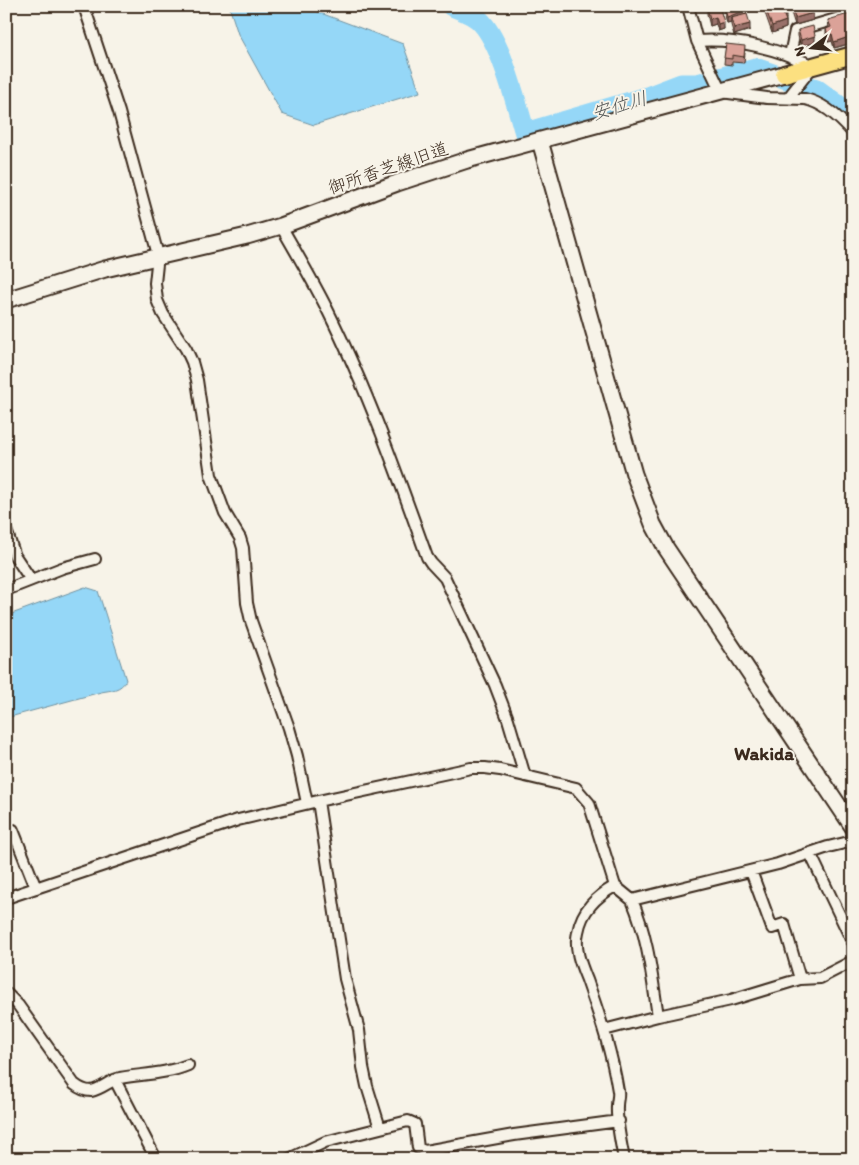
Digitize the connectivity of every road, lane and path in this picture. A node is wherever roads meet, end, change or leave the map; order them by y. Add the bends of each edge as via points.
1 (84, 6) edge
2 (688, 6) edge
3 (853, 14) edge
4 (697, 41) junction
5 (790, 55) junction
6 (853, 55) edge
7 (813, 66) junction
8 (784, 74) joint
9 (720, 89) junction
10 (791, 94) junction
11 (853, 133) edge
12 (540, 141) junction
13 (281, 226) junction
14 (158, 255) junction
15 (6, 300) edge
16 (6, 530) edge
17 (95, 559) dead end
18 (31, 580) junction
19 (6, 590) edge
20 (524, 776) junction
21 (318, 801) junction
22 (307, 803) junction
23 (853, 827) edge
24 (6, 831) edge
25 (853, 841) edge
26 (810, 852) junction
27 (751, 871) junction
28 (615, 886) junction
29 (36, 888) junction
30 (6, 898) edge
31 (632, 900) junction
32 (853, 943) edge
33 (853, 960) edge
34 (800, 978) junction
35 (6, 993) edge
36 (658, 1016) junction
37 (604, 1030) junction
38 (188, 1065) dead end
39 (115, 1080) junction
40 (619, 1121) junction
41 (380, 1128) junction
42 (156, 1159) edge
43 (289, 1159) edge
44 (624, 1159) edge

1 - 14 street via 119,112
2 - 4 street
3 - 5 street via 795,31
4 - 5 street via 768,48
4 - 9 street
5 - 7 street
6 - 7 main road
7 - 8 main road
7 - 10 street
8 - 9 street, 御所香芝線旧道
9 - 10 street via 751,97
9 - 12 street, 御所香芝線旧道
10 - 11 street via 817,103
12 - 13 street, 御所香芝線旧道 via 429,172
12 - 23 street via 634,474 653,524
13 - 14 street, 御所香芝線旧道
13 - 20 street via 324,302 357,374 427,557 445,578 495,685
14 - 15 street, 御所香芝線旧道
14 - 22 street via 157,300 192,362 211,475 224,513 243,548 247,603 289,728
16 - 18 street via 15,556
17 - 18 street
18 - 19 street
20 - 21 street via 471,768
20 - 28 street via 576,788 583,795 589,804
21 - 22 street
21 - 41 street via 345,979 360,1030 367,1086
22 - 29 street via 214,826
24 - 29 street via 13,830
25 - 26 street
26 - 27 street
26 - 32 street
27 - 31 street
27 - 34 street via 772,928 784,924
28 - 31 street
28 - 37 street via 590,905 577,939 579,959
29 - 30 street
31 - 36 street via 651,968
33 - 34 street via 820,978
34 - 36 street via 731,1000
35 - 39 street via 74,1084 89,1091
36 - 37 street
37 - 40 street via 619,1094
38 - 39 street via 163,1073
39 - 42 street
40 - 41 street via 514,1134 425,1151 418,1148 415,1124 408,1121
40 - 44 street
41 - 43 street via 325,1142

